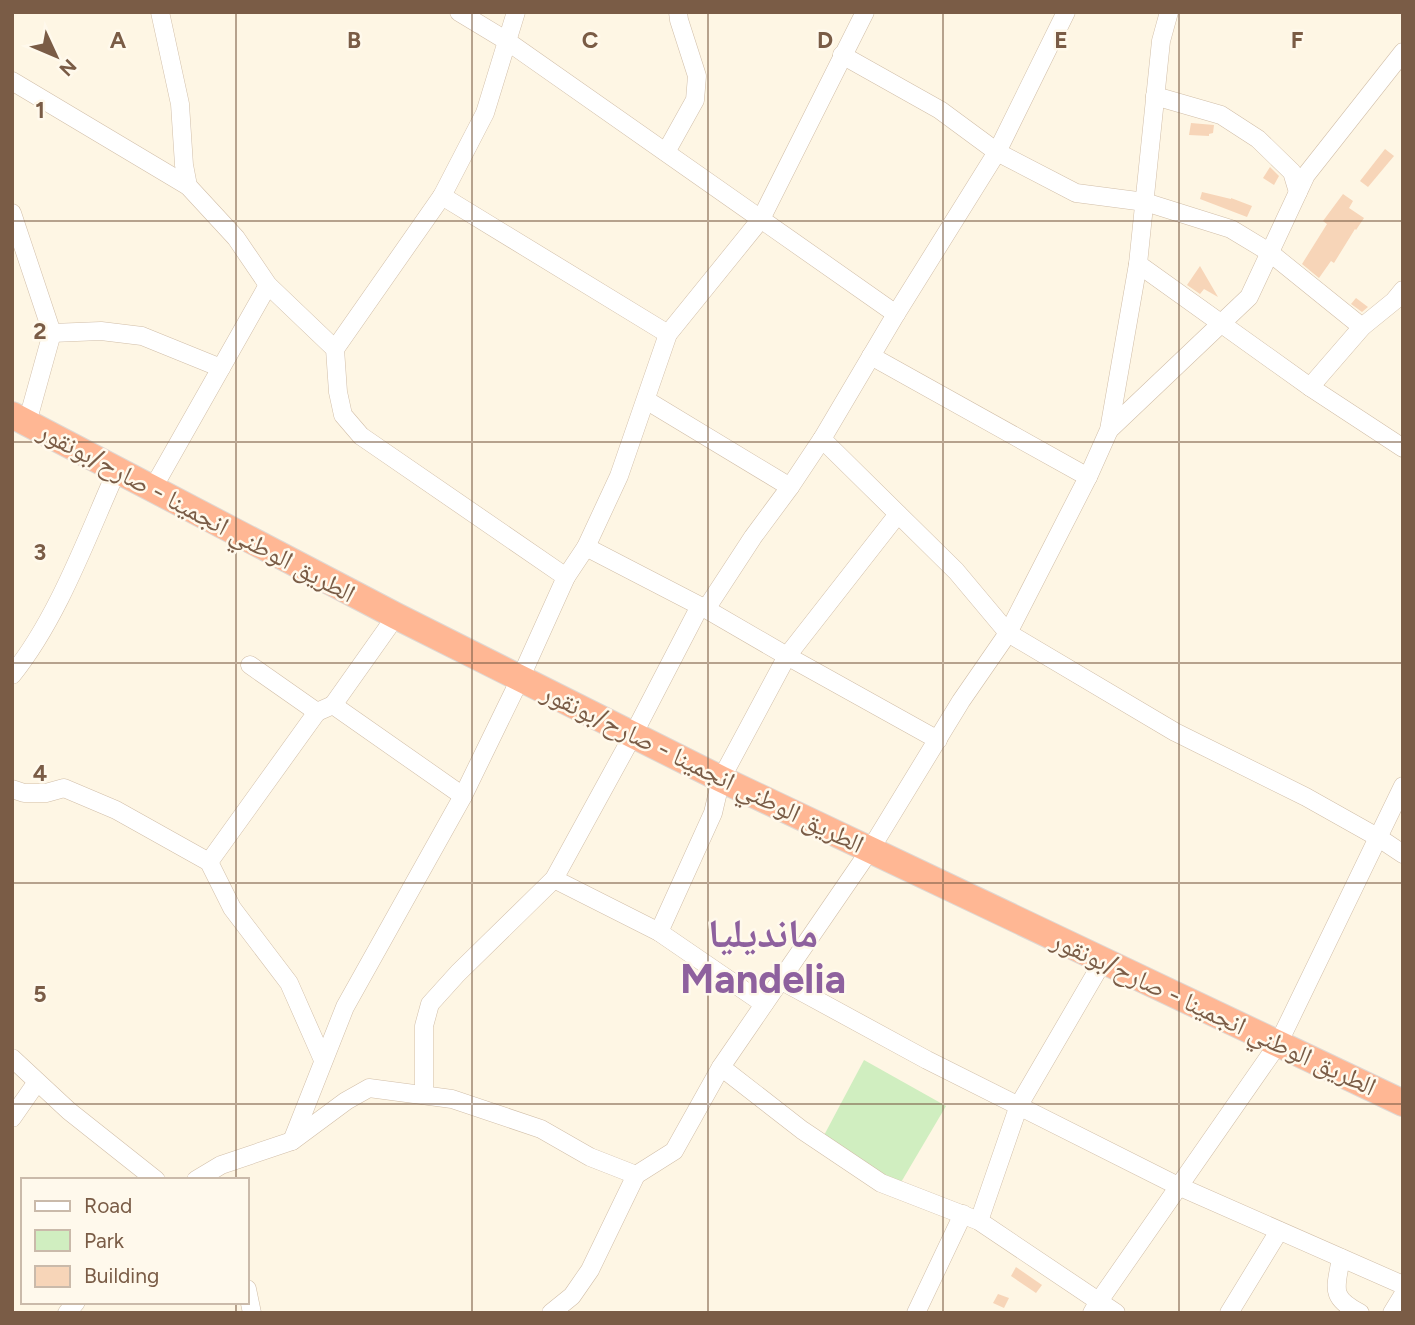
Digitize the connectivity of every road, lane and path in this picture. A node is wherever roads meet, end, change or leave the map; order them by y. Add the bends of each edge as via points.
1 (160, 12) edge
2 (459, 12) edge
3 (516, 12) edge
4 (678, 12) edge
5 (864, 12) edge
6 (1066, 12) edge
7 (1169, 12) edge
8 (507, 41) junction
9 (1403, 52) edge
10 (842, 55) junction
11 (12, 81) edge
12 (1155, 96) junction
13 (666, 152) junction
14 (997, 152) junction
15 (188, 186) junction
16 (1298, 192) junction
17 (442, 196) junction
18 (1144, 202) junction
19 (12, 213) edge
20 (761, 219) junction
21 (1269, 252) junction
22 (1139, 264) junction
23 (268, 285) junction
24 (1403, 290) edge
25 (896, 314) junction
26 (1221, 323) junction
27 (1362, 327) junction
28 (52, 333) junction
29 (668, 334) junction
30 (335, 349) junction
31 (871, 356) junction
32 (221, 368) junction
33 (1310, 387) junction
34 (646, 400) junction
35 (20, 419) edge
36 (1109, 430) junction
37 (822, 439) junction
38 (1403, 448) edge
39 (117, 470) junction
40 (1088, 477) junction
41 (790, 487) junction
42 (153, 488) junction
43 (898, 514) junction
44 (586, 547) junction
45 (566, 576) junction
46 (703, 607) junction
47 (396, 616) junction
48 (1008, 633) junction
49 (787, 656) junction
50 (250, 665) dead end
51 (12, 675) edge
52 (520, 679) junction
53 (325, 709) junction
54 (633, 735) junction
55 (938, 740) junction
56 (721, 779) junction
57 (1403, 786) edge
58 (12, 789) edge
59 (463, 796) junction
60 (1379, 838) junction
61 (870, 850) junction
62 (1403, 854) edge
63 (209, 862) junction
64 (554, 878) junction
65 (659, 932) junction
66 (1103, 961) junction
67 (780, 979) junction
68 (764, 1004) junction
69 (1278, 1044) junction
70 (12, 1058) edge
71 (323, 1060) junction
72 (721, 1067) junction
73 (37, 1082) junction
74 (424, 1095) junction
75 (1403, 1103) edge
76 (1019, 1105) junction
77 (12, 1118) edge
78 (292, 1141) junction
79 (636, 1175) junction
80 (153, 1178) edge
81 (199, 1178) edge
82 (1178, 1186) junction
83 (971, 1218) junction
84 (1279, 1231) junction
85 (1340, 1258) junction
86 (1403, 1285) edge
87 (248, 1294) edge
88 (1403, 1295) edge
89 (1096, 1307) edge
90 (252, 1313) edge
91 (551, 1313) edge
92 (916, 1313) edge
93 (1116, 1313) edge
94 (1229, 1313) edge
95 (1360, 1313) edge
96 (1392, 1313) edge

1 - 15 street via 180,104
2 - 8 street
3 - 8 street
4 - 13 street via 697,76 695,100
5 - 10 street
6 - 14 street
7 - 12 street
8 - 13 street
8 - 17 street via 485,113
9 - 16 street via 1306,174
10 - 14 street via 940,110
10 - 20 street
11 - 15 street
12 - 16 street via 1221,115 1258,139 1292,172
12 - 18 street
13 - 20 street
14 - 18 street via 1076,193
14 - 25 street
15 - 23 street via 236,238
16 - 21 street
17 - 29 street
17 - 30 street
18 - 21 street via 1231,229
18 - 22 street
19 - 28 street
20 - 25 street
20 - 29 street
21 - 26 street via 1249,297
21 - 27 street
22 - 26 street
22 - 36 street
23 - 30 street
23 - 32 street
24 - 27 street
25 - 31 street
26 - 33 street
26 - 36 street
27 - 33 street
28 - 32 street via 101,331 142,336
28 - 35 street
29 - 34 street
30 - 45 street via 343,415 361,436
31 - 37 street
31 - 40 street
32 - 42 street
33 - 38 street
34 - 41 street
34 - 44 street via 619,477
35 - 39 highway, الطريق الوطني انجمينا - صارح/بونقور
36 - 40 street
37 - 41 street
37 - 43 street
39 - 42 highway, الطريق الوطني انجمينا - صارح/بونقور
39 - 51 street via 59,600
40 - 48 street
41 - 46 street
42 - 47 highway, الطريق الوطني انجمينا - صارح/بونقور
43 - 48 street via 956,571
43 - 49 street
44 - 45 street
44 - 46 street
45 - 52 street
46 - 49 street
46 - 54 street
47 - 52 highway, الطريق الوطني انجمينا - صارح/بونقور
47 - 53 street
48 - 55 street
48 - 60 street via 1175,732
49 - 55 street
49 - 56 street
50 - 53 street
52 - 54 highway, الطريق الوطني انجمينا - صارح/بونقور
52 - 59 street
53 - 59 street
53 - 63 street
54 - 56 highway, الطريق الوطني انجمينا - صارح/بونقور
54 - 64 street
55 - 61 street
56 - 61 highway, الطريق الوطني انجمينا - صارح/بونقور
56 - 65 street via 713,813
57 - 60 street
58 - 63 street via 46,793 64,788 116,810
59 - 71 street via 345,1007
60 - 62 street
60 - 69 street
61 - 66 highway, الطريق الوطني انجمينا - صارح/بونقور
61 - 67 street
63 - 71 street via 232,908 289,983
64 - 65 street
64 - 74 street via 430,1004 425,1026
65 - 68 street
66 - 69 highway, الطريق الوطني انجمينا - صارح/بونقور
66 - 76 street
67 - 68 street
67 - 76 street
68 - 72 street
69 - 75 highway, الطريق الوطني انجمينا - صارح/بونقور
69 - 82 street
70 - 73 street
71 - 78 street
72 - 79 street via 674,1152
72 - 83 street via 881,1183
73 - 77 street
73 - 80 street
74 - 78 street via 369,1088
74 - 79 street via 452,1099 541,1129 590,1157
76 - 82 street
76 - 83 street
78 - 81 street via 221,1165
79 - 91 street via 590,1270 572,1296
82 - 84 street
82 - 89 street
83 - 89 street
83 - 92 street
84 - 85 street
84 - 94 street
85 - 86 street
85 - 95 street via 1336,1291
87 - 90 street
88 - 96 street
89 - 93 street

